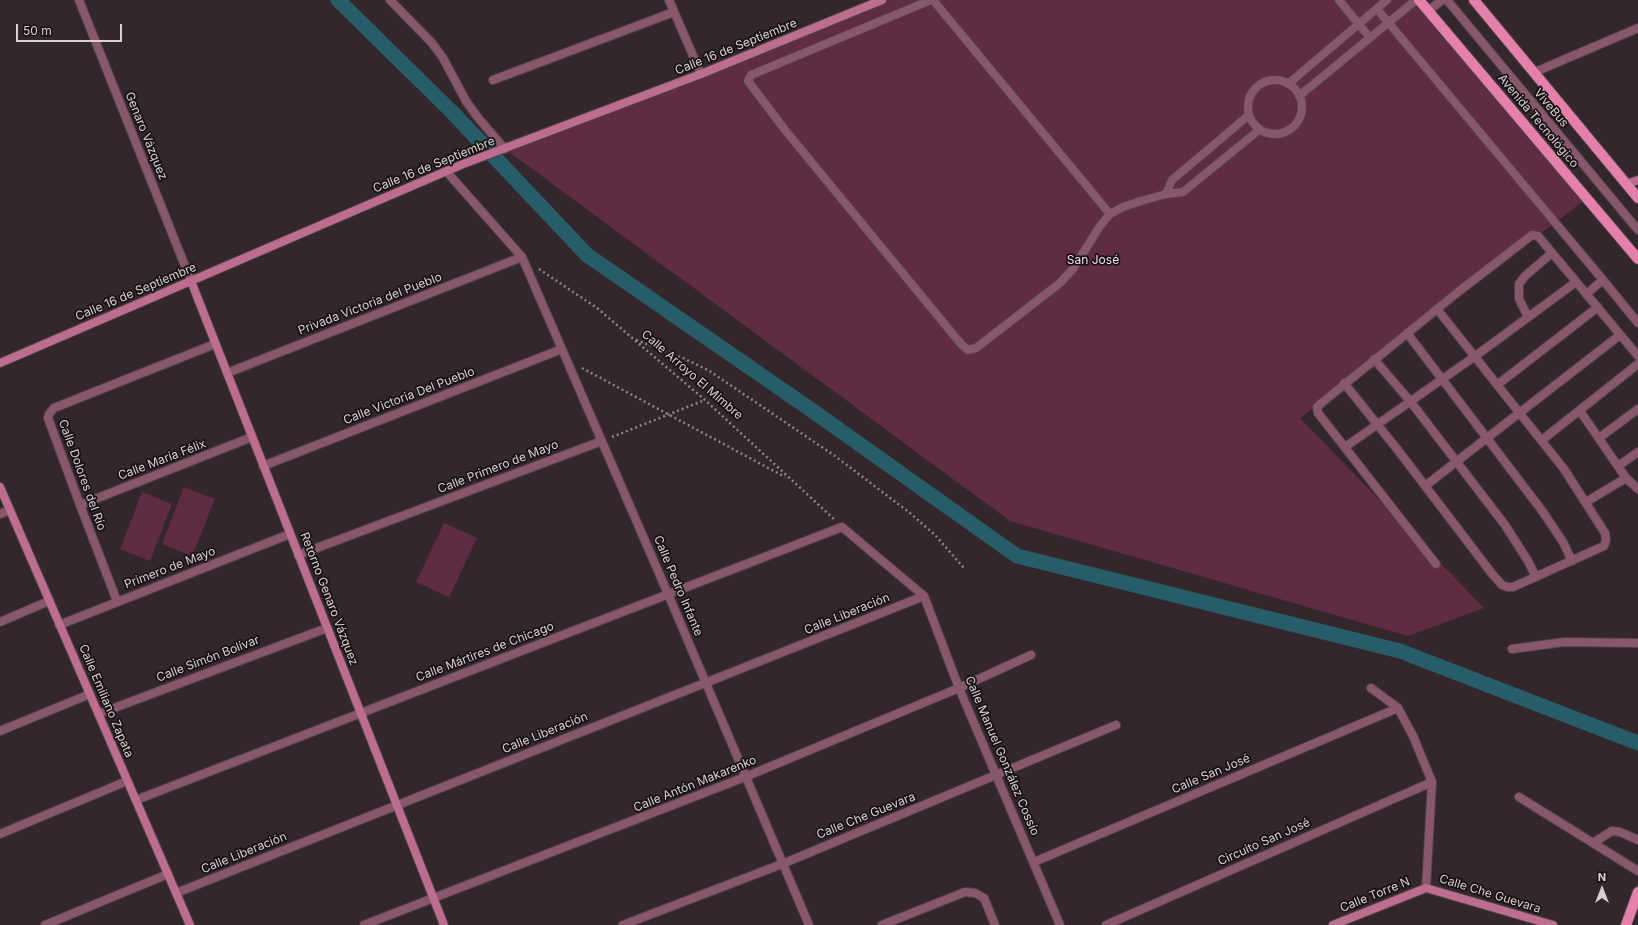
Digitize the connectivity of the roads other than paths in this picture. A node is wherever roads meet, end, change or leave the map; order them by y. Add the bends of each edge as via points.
1 (79, 0) edge
2 (390, 0) edge
3 (669, 0) edge
4 (882, 0) edge
5 (932, 0) edge
6 (1339, 0) edge
7 (1388, 0) edge
8 (1418, 0) edge
9 (1442, 0) edge
10 (1447, 0) edge
11 (1474, 0) edge
12 (1378, 9) junction
13 (1428, 11) junction
14 (674, 12) junction
15 (1389, 22) junction
16 (1359, 25) junction
17 (1638, 28) edge
18 (1370, 38) junction
19 (1535, 72) junction
20 (702, 74) junction
21 (493, 80) dead end
22 (1288, 84) junction
23 (1300, 96) junction
24 (1249, 116) junction
25 (1260, 130) junction
26 (505, 149) junction
27 (446, 171) junction
28 (1638, 180) edge
29 (1626, 184) junction
30 (1166, 194) junction
31 (1638, 198) edge
32 (1110, 214) junction
33 (1638, 230) edge
34 (1552, 253) junction
35 (522, 257) junction
36 (1638, 259) edge
37 (1603, 280) junction
38 (190, 281) junction
39 (1576, 282) junction
40 (1586, 294) junction
41 (1598, 307) junction
42 (1437, 309) junction
43 (1528, 317) junction
44 (1638, 323) edge
45 (1407, 333) junction
46 (1620, 335) junction
47 (215, 344) junction
48 (562, 349) junction
49 (1638, 356) edge
50 (1474, 357) junction
51 (1374, 359) junction
52 (0, 363) edge
53 (1638, 364) edge
54 (227, 373) junction
55 (1442, 379) junction
56 (1344, 383) junction
57 (1497, 385) junction
58 (1410, 401) junction
59 (1638, 409) edge
60 (1580, 411) junction
61 (1520, 414) junction
62 (1378, 424) junction
63 (252, 438) junction
64 (1599, 438) junction
65 (1487, 439) junction
66 (1542, 440) junction
67 (602, 441) junction
68 (1345, 447) junction
69 (1638, 452) edge
70 (1456, 462) junction
71 (263, 466) junction
72 (1618, 466) junction
73 (1626, 478) junction
74 (1425, 486) junction
75 (0, 487) edge
76 (1638, 489) edge
77 (1586, 502) junction
78 (80, 505) junction
79 (10, 510) junction
80 (0, 514) edge
81 (290, 534) junction
82 (298, 555) junction
83 (1572, 561) junction
84 (1436, 564) dead end
85 (1536, 577) junction
86 (668, 594) junction
87 (924, 596) junction
88 (50, 601) junction
89 (117, 601) junction
90 (0, 622) edge
91 (59, 624) junction
92 (327, 628) junction
93 (1638, 643) edge
94 (1512, 649) dead end
95 (1031, 655) dead end
96 (706, 683) junction
97 (959, 688) junction
98 (1371, 688) dead end
99 (90, 694) junction
100 (1398, 708) junction
101 (361, 713) junction
102 (98, 714) junction
103 (1116, 725) dead end
104 (0, 731) edge
105 (996, 775) junction
106 (745, 777) junction
107 (128, 781) junction
108 (1432, 782) junction
109 (1519, 797) dead end
110 (136, 800) junction
111 (397, 805) junction
112 (0, 834) edge
113 (1638, 840) edge
114 (1593, 843) junction
115 (1034, 862) junction
116 (782, 864) junction
117 (1638, 871) edge
118 (168, 874) junction
119 (1426, 888) junction
120 (1638, 892) edge
121 (176, 893) junction
122 (434, 899) junction
123 (1546, 924) edge
124 (45, 925) edge
125 (190, 925) edge
126 (364, 925) edge
127 (444, 925) edge
128 (623, 925) edge
129 (808, 925) edge
130 (882, 925) edge
131 (995, 925) edge
132 (1060, 925) edge
133 (1106, 925) edge
134 (1333, 925) edge
135 (1626, 925) edge

1 - 38 street, Genaro Vázquez
2 - 26 street via 432,43 466,101
3 - 14 street
4 - 20 street, Calle 16 de Septiembre
5 - 32 street
5 - 32 street via 751,75 748,83 968,350 976,348 1060,283 1073,269
6 - 16 street
7 - 12 street
8 - 13 main road, Avenida Tecnológico
8 - 15 street
9 - 13 street
10 - 33 street, ViveBus
11 - 19 main road
12 - 15 street
12 - 16 street
13 - 36 main road, Avenida Tecnológico
14 - 20 street
14 - 21 street
15 - 18 street
15 - 37 street
16 - 18 street
16 - 22 street
17 - 19 street
18 - 23 street
19 - 29 main road
20 - 26 street, Calle 16 de Septiembre
22 - 23 street
22 - 24 street via 1278,80 1267,81 1258,86 1251,95 1248,105
23 - 25 street via 1300,118 1293,128 1282,134 1270,134
24 - 25 street
24 - 30 street via 1172,180
25 - 30 street via 1183,192
26 - 27 street, Calle 16 de Septiembre
27 - 35 street
27 - 38 street, Calle 16 de Septiembre
28 - 29 street
29 - 31 main road
30 - 32 street via 1123,207
34 - 39 street
34 - 42 street via 1538,236 1532,235
34 - 43 street via 1518,284 1519,299
35 - 48 street, Calle Pedro Infante
35 - 54 street, Privada Victoria del Pueblo
37 - 40 street
37 - 44 street
38 - 47 street, Retorno Genaro Vázquez
38 - 52 street, Calle 16 de Septiembre
39 - 40 street
39 - 43 street
40 - 41 street
41 - 46 street
41 - 57 street
42 - 45 street
42 - 50 street
43 - 50 street
45 - 51 street
45 - 55 street
46 - 49 street
46 - 61 street
47 - 54 street, Retorno Genaro Vázquez
47 - 78 street, Calle Dolores del Río via 51,410 48,418
48 - 67 street, Calle Pedro Infante
48 - 71 street, Calle Victoria Del Pueblo
50 - 55 street
50 - 57 street
51 - 56 street
51 - 58 street
53 - 60 street
54 - 63 street, Retorno Genaro Vázquez
55 - 58 street
55 - 65 street
56 - 62 street
56 - 68 street via 1317,409
57 - 61 street
58 - 62 street
58 - 70 street
59 - 64 street
60 - 64 street
60 - 66 street
61 - 65 street
61 - 66 street
62 - 68 street
62 - 74 street
63 - 71 street, Retorno Genaro Vázquez
63 - 78 street, Calle María Félix
64 - 72 street
65 - 70 street
65 - 83 street via 1543,512
66 - 77 street
67 - 82 street, Calle Primero de Mayo
67 - 86 street, Calle Pedro Infante
68 - 84 street
69 - 72 street
70 - 74 street
70 - 85 street via 1505,525
71 - 81 street, Retorno Genaro Vázquez
72 - 73 street
73 - 76 street
73 - 77 street
74 - 85 street via 1502,585 1513,587
75 - 79 street, Calle Emiliano Zapata
77 - 83 street via 1606,532 1606,543
78 - 89 street, Calle Dolores del Río
79 - 80 street
79 - 88 street, Calle Emiliano Zapata
81 - 82 street, Retorno Genaro Vázquez
81 - 89 street, Primero de Mayo
82 - 92 street, Retorno Genaro Vázquez
83 - 85 street
86 - 87 street, Calle Mártires de Chicago via 842,527
86 - 96 street, Calle Pedro Infante
86 - 101 street, Calle Mártires de Chicago
87 - 96 street, Calle Liberación
87 - 97 street, Calle Manuel González Cossío
88 - 90 street
88 - 91 street, Calle Emiliano Zapata
89 - 91 street, Primero de Mayo
91 - 99 street, Calle Emiliano Zapata
92 - 101 street, Retorno Genaro Vázquez
92 - 102 street, Calle Simón Bolívar
93 - 94 street via 1564,642
95 - 97 street, Calle Antón Makarenko
96 - 106 street, Calle Pedro Infante
96 - 111 street, Calle Liberación
97 - 105 street, Calle Manuel González Cossío
97 - 106 street, Calle Antón Makarenko
98 - 100 street, Calle Che Guevara
99 - 102 street, Calle Emiliano Zapata
99 - 104 street
100 - 108 street, Calle Che Guevara
100 - 115 street, Calle San José
101 - 110 street, Calle Mártires de Chicago
101 - 111 street, Retorno Genaro Vázquez
102 - 107 street, Calle Emiliano Zapata
103 - 105 street, Calle Che Guevara
105 - 115 street, Calle Manuel González Cossío
105 - 116 street, Calle Che Guevara
106 - 116 street, Calle Pedro Infante
106 - 122 street, Calle Antón Makarenko
107 - 110 street, Calle Emiliano Zapata
107 - 112 street
108 - 119 street, Calle Che Guevara
108 - 133 street, Circuito San José
109 - 114 street
110 - 118 street, Calle Emiliano Zapata
111 - 121 street, Calle Liberación
111 - 122 street, Retorno Genaro Vázquez
113 - 114 street via 1612,831
114 - 117 street
115 - 132 street, Calle Manuel González Cossío
116 - 128 street, Calle Che Guevara
116 - 129 street, Calle Pedro Infante
118 - 121 street, Calle Emiliano Zapata
118 - 124 street
119 - 123 street, Calle Che Guevara
119 - 134 street, Calle Torre N
120 - 135 main road
121 - 125 street, Calle Emiliano Zapata
122 - 126 street, Calle Antón Makarenko
122 - 127 street, Retorno Genaro Vázquez
130 - 131 street via 961,893 970,892 984,898

